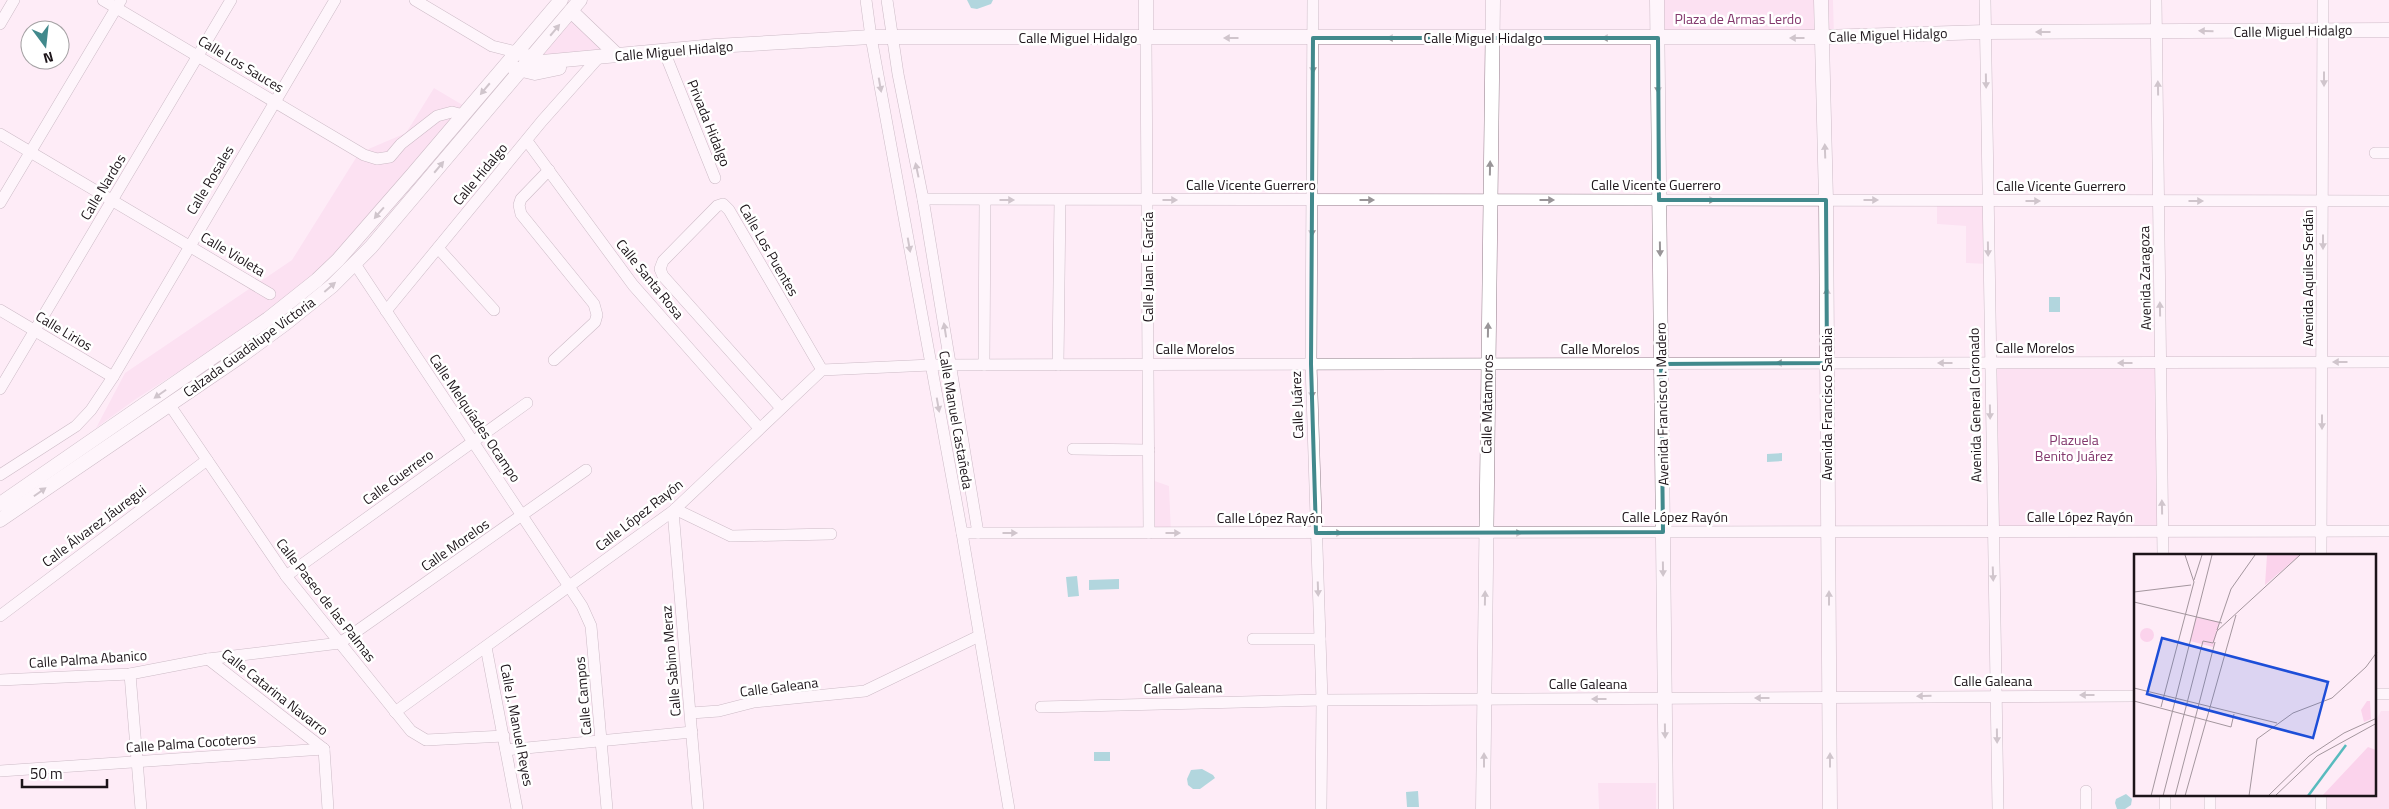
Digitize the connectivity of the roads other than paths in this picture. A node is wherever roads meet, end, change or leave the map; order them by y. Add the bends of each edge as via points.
1 (14, 0) edge
2 (103, 0) edge
3 (231, 0) edge
4 (335, 0) edge
5 (415, 0) edge
6 (439, 0) edge
7 (561, 0) edge
8 (866, 0) edge
9 (887, 0) edge
10 (1146, 0) edge
11 (1313, 0) edge
12 (1493, 0) edge
13 (1657, 0) edge
14 (1821, 0) edge
15 (1985, 0) edge
16 (2156, 0) edge
17 (2323, 0) edge
18 (118, 4) edge
19 (575, 5) edge
20 (433, 11) junction
21 (0, 24) edge
22 (2324, 30) junction
23 (2389, 30) edge
24 (2156, 31) junction
25 (1985, 32) junction
26 (871, 37) junction
27 (892, 38) junction
28 (1146, 38) junction
29 (1313, 38) junction
30 (1492, 38) junction
31 (1658, 38) junction
32 (1822, 38) junction
33 (492, 46) junction
34 (664, 50) junction
35 (516, 52) junction
36 (617, 55) junction
37 (198, 56) junction
38 (599, 58) junction
39 (530, 59) junction
40 (578, 60) junction
41 (505, 64) junction
42 (520, 71) junction
43 (274, 102) junction
44 (464, 115) junction
45 (0, 134) edge
46 (527, 141) junction
47 (31, 152) junction
48 (2375, 153) dead end
49 (2389, 153) edge
50 (549, 170) junction
51 (716, 178) dead end
52 (923, 199) junction
53 (112, 200) junction
54 (985, 200) junction
55 (1060, 200) junction
56 (1147, 200) junction
57 (1312, 200) junction
58 (1490, 200) junction
59 (1660, 200) junction
60 (1826, 200) junction
61 (1988, 200) junction
62 (2159, 201) junction
63 (2323, 201) junction
64 (2389, 201) edge
65 (0, 203) edge
66 (189, 245) junction
67 (438, 248) junction
68 (355, 264) junction
69 (270, 294) dead end
70 (0, 310) edge
71 (494, 310) dead end
72 (386, 311) junction
73 (34, 331) junction
74 (554, 360) dead end
75 (2161, 362) junction
76 (2322, 362) junction
77 (2389, 362) edge
78 (1827, 363) junction
79 (1990, 363) junction
80 (1311, 364) junction
81 (1488, 364) junction
82 (1661, 364) junction
83 (931, 365) junction
84 (950, 365) junction
85 (984, 365) junction
86 (1058, 365) junction
87 (1148, 365) junction
88 (822, 370) junction
89 (113, 377) junction
90 (0, 389) edge
91 (528, 403) dead end
92 (169, 404) junction
93 (782, 408) junction
94 (759, 428) junction
95 (473, 441) junction
96 (1073, 449) dead end
97 (1149, 450) junction
98 (207, 460) junction
99 (586, 470) dead end
100 (0, 475) edge
101 (0, 504) edge
102 (674, 510) junction
103 (522, 515) junction
104 (0, 520) edge
105 (2321, 531) junction
106 (2389, 531) edge
107 (1663, 532) junction
108 (1828, 532) junction
109 (1992, 532) junction
110 (2162, 532) junction
111 (962, 533) junction
112 (1149, 533) junction
113 (1316, 533) junction
114 (1486, 533) junction
115 (831, 534) dead end
116 (978, 534) junction
117 (2162, 554) edge
118 (2320, 554) edge
119 (286, 576) junction
120 (570, 587) junction
121 (1, 614) edge
122 (979, 636) junction
123 (1253, 639) dead end
124 (1320, 639) junction
125 (340, 643) junction
126 (486, 647) junction
127 (208, 659) junction
128 (130, 674) junction
129 (0, 680) edge
130 (2376, 694) edge
131 (2389, 694) edge
132 (1996, 695) junction
133 (2134, 696) edge
134 (1829, 698) junction
135 (1665, 699) junction
136 (1322, 700) junction
137 (1484, 700) junction
138 (1041, 707) dead end
139 (395, 712) junction
140 (690, 713) junction
141 (692, 732) junction
142 (504, 736) junction
143 (602, 741) junction
144 (324, 748) junction
145 (506, 750) junction
146 (137, 761) junction
147 (0, 771) edge
148 (2086, 792) dead end
149 (2165, 796) edge
150 (2210, 796) edge
151 (2321, 796) edge
152 (141, 809) edge
153 (328, 809) edge
154 (517, 809) edge
155 (607, 809) edge
156 (698, 809) edge
157 (1009, 809) edge
158 (1321, 809) edge
159 (1483, 809) edge
160 (1666, 809) edge
161 (1830, 809) edge
162 (1998, 809) edge
163 (2086, 809) edge
164 (2165, 809) edge
165 (2210, 809) edge
166 (2321, 809) edge

1 - 21 street
2 - 18 street, Calle Los Sauces
3 - 37 street, Calle Nardos
4 - 43 street, Calle Rosales
5 - 20 street
6 - 20 street
7 - 35 main road, Calzada Guadalupe Victoria
8 - 26 street, Calle Manuel Castañeda
9 - 27 street, Calle Manuel Castañeda
10 - 28 main road, Calle Juan E. García
11 - 29 street, Calle Juárez
12 - 30 main road, Calle Matamoros
13 - 31 main road, Avenida Francisco I. Madero
14 - 32 main road, Avenida Francisco Sarabia
15 - 25 street, Avenida General Coronado
16 - 24 street, Avenida Zaragoza
17 - 22 street, Avenida Aquiles Serdán
18 - 37 street, Calle Los Sauces
18 - 47 street
19 - 36 main road
39 -> 19 main road, Calzada Guadalupe Victoria
20 - 33 street
22 - 23 main road, Calle Miguel Hidalgo
22 -> 24 main road, Calle Miguel Hidalgo
22 -> 63 street, Avenida Aquiles Serdán
24 -> 25 main road, Calle Miguel Hidalgo
62 -> 24 street, Avenida Zaragoza
25 - 32 main road, Calle Miguel Hidalgo
25 -> 61 street, Avenida General Coronado
26 - 27 main road, Calle Miguel Hidalgo
26 - 34 main road, Calle Miguel Hidalgo
26 -> 83 street, Calle Manuel Castañeda
27 - 28 main road, Calle Miguel Hidalgo
52 -> 27 street, Calle Manuel Castañeda
29 -> 28 main road, Calle Miguel Hidalgo
28 - 56 street, Calle Juan E. García
30 -> 29 main road, Calle Miguel Hidalgo
29 -> 57 street, Calle Juárez
31 -> 30 main road, Calle Miguel Hidalgo
58 -> 30 main road, Calle Matamoros
32 -> 31 main road, Calle Miguel Hidalgo
31 -> 59 main road, Avenida Francisco I. Madero
60 -> 32 main road, Avenida Francisco Sarabia
33 - 35 street
33 - 41 street
34 - 36 main road, Calle Miguel Hidalgo
34 - 51 street, Privada Hidalgo
35 - 39 main road, Calle Miguel Hidalgo
35 - 41 main road, Calzada Guadalupe Victoria
36 - 38 main road, Calle Miguel Hidalgo
37 - 43 street, Calle Los Sauces
37 - 53 street, Calle Nardos
38 - 40 main road, Calle Miguel Hidalgo
38 - 46 street, Calle Hidalgo
39 - 40 main road, Calle Miguel Hidalgo via 542,62
39 - 42 main road, Calzada Guadalupe Victoria
40 - 42 main road, Calle Miguel Hidalgo via 564,67 535,73
41 - 42 main road, Calle Miguel Hidalgo
41 -> 44 main road, Calzada Guadalupe Victoria
68 -> 42 main road, Calzada Guadalupe Victoria
43 - 44 street, Calle Los Sauces via 364,155 377,159 390,157 401,144 438,116 452,112
43 - 66 street, Calle Rosales
44 -> 101 main road, Calzada Guadalupe Victoria via 338,260 297,297
45 - 47 street, Calle Violeta
46 - 50 street, Calle Santa Rosa
46 - 67 street, Calle Hidalgo
47 - 53 street, Calle Violeta
47 - 65 street
48 - 49 street
50 - 74 street via 521,199 521,214 594,304 597,315 595,322
50 - 94 street, Calle Santa Rosa via 633,285
52 - 54 street, Calle Vicente Guerrero
84 -> 52 street, Calle Manuel Castañeda
53 - 66 street, Calle Violeta
53 - 73 street, Calle Nardos
54 -> 55 street, Calle Vicente Guerrero
54 - 85 street
55 - 56 street, Calle Vicente Guerrero
55 - 86 street
56 -> 57 street, Calle Vicente Guerrero
56 - 87 street, Calle Juan E. García
57 -> 58 street, Calle Vicente Guerrero
57 -> 80 street, Calle Juárez
58 -> 59 street, Calle Vicente Guerrero
81 -> 58 main road, Calle Matamoros
59 -> 60 street, Calle Vicente Guerrero
59 -> 82 main road, Avenida Francisco I. Madero
60 -> 61 street, Calle Vicente Guerrero
78 -> 60 main road, Avenida Francisco Sarabia
61 -> 62 street, Calle Vicente Guerrero
61 -> 79 street, Avenida General Coronado
62 -> 63 street, Calle Vicente Guerrero
75 -> 62 street, Avenida Zaragoza
63 - 64 street, Calle Vicente Guerrero
63 -> 76 street, Avenida Aquiles Serdán
66 - 69 street, Calle Violeta
66 - 89 street, Calle Rosales
67 - 71 street
67 - 72 street, Calle Hidalgo
68 - 72 street, Calle Melquíades Ocampo
92 -> 68 main road, Calzada Guadalupe Victoria via 286,323
70 - 73 street, Calle Lirios
72 - 95 street, Calle Melquíades Ocampo
73 - 89 street, Calle Lirios
73 - 90 street, Calle Nardos
75 - 76 street, Calle Morelos
75 -> 79 street, Calle Morelos
110 -> 75 street, Avenida Zaragoza
77 -> 76 street, Calle Morelos
76 -> 105 street, Avenida Aquiles Serdán
79 -> 78 street, Calle Morelos
78 -> 82 street, Calle Morelos
78 - 108 main road, Avenida Francisco Sarabia
79 -> 109 street, Avenida General Coronado
80 - 81 street, Calle Morelos
80 - 87 street, Calle Morelos
80 -> 113 street, Calle Juárez
81 - 82 street, Calle Morelos
81 - 114 main road, Calle Matamoros
82 - 107 main road, Avenida Francisco I. Madero
83 - 84 street, Calle Morelos
83 - 88 street
83 -> 111 street, Calle Manuel Castañeda
84 - 85 street, Calle Morelos
84 - 116 street, Calle Manuel Castañeda
85 - 86 street, Calle Morelos
86 - 87 street, Calle Morelos
87 - 97 street, Calle Juan E. García
88 - 93 street, Calle López Rayón
88 - 93 street, Calle Los Puentes via 729,210 723,204 717,206 663,261 661,273
89 - 100 street, Calle Rosales via 76,426
91 - 95 street, Calle Guerrero
92 - 98 street, Calle Paseo de las Palmas
104 -> 92 main road, Calzada Guadalupe Victoria
93 - 94 street, Calle López Rayón
94 - 102 street, Calle López Rayón
95 - 103 street, Calle Melquíades Ocampo
95 - 119 street, Calle Guerrero
96 - 97 street
97 - 112 street, Calle Juan E. García
98 - 119 street, Calle Paseo de las Palmas
98 - 121 street, Calle Álvarez Jáuregui
99 - 103 street, Calle Morelos
102 - 115 street via 732,536
102 - 120 street, Calle López Rayón
102 - 140 street, Calle Sabino Meraz
103 - 120 street, Calle Melquíades Ocampo
103 - 125 street, Calle Morelos
105 - 106 street, Calle López Rayón
105 - 110 street, Calle López Rayón
105 - 118 street, Avenida Aquiles Serdán
107 - 108 street, Calle López Rayón
114 -> 107 street, Calle López Rayón
107 -> 135 main road, Avenida Francisco I. Madero
108 - 109 street, Calle López Rayón
134 -> 108 main road, Avenida Francisco Sarabia
109 - 110 street, Calle López Rayón
109 -> 132 street, Avenida General Coronado
110 - 117 street, Avenida Zaragoza
111 - 116 street, Calle López Rayón
111 - 122 street, Calle Manuel Castañeda
112 -> 113 street, Calle López Rayón
116 -> 112 street, Calle López Rayón
113 -> 114 street, Calle López Rayón
113 -> 124 street, Calle Juárez
137 -> 114 main road, Calle Matamoros
119 - 125 street, Calle Paseo de las Palmas
120 - 126 street, Calle López Rayón
120 - 143 street, Calle Campos via 591,626
122 - 140 street, Calle Galeana via 865,692 754,702 719,711
122 - 157 street, Calle Manuel Castañeda
123 - 124 street
124 - 136 street, Calle Juárez
125 - 127 street, Calle Palma Abanico
125 - 139 street, Calle Paseo de las Palmas
126 - 139 street, Calle López Rayón
126 - 142 street, Calle J. Manuel Reyes
127 - 128 street, Calle Palma Abanico
127 - 144 street, Calle Catarina Navarro
128 - 129 street, Calle Palma Abanico
128 - 146 street
130 - 131 street
133 -> 132 street, Calle Galeana
132 -> 134 street, Calle Galeana
132 -> 162 street, Avenida General Coronado
134 -> 135 street, Calle Galeana
161 -> 134 main road, Avenida Francisco Sarabia
135 -> 137 street, Calle Galeana
135 -> 160 main road, Avenida Francisco I. Madero
136 - 137 street, Calle Galeana
136 - 138 street, Calle Galeana
136 - 158 street, Calle Juárez
159 -> 137 main road, Calle Matamoros
139 - 142 street, Calle Paseo de las Palmas via 411,732 426,740
140 - 141 street, Calle Sabino Meraz
141 - 143 street
141 - 156 street, Calle Sabino Meraz
142 - 145 street, Calle J. Manuel Reyes
143 - 145 street
143 - 155 street, Calle Campos
144 - 146 street, Calle Palma Cocoteros
144 - 153 street, Calle Catarina Navarro
145 - 154 street, Calle J. Manuel Reyes
146 - 147 street, Calle Palma Cocoteros
146 - 152 street
148 - 163 street
149 - 164 street
150 - 165 street
151 - 166 street

